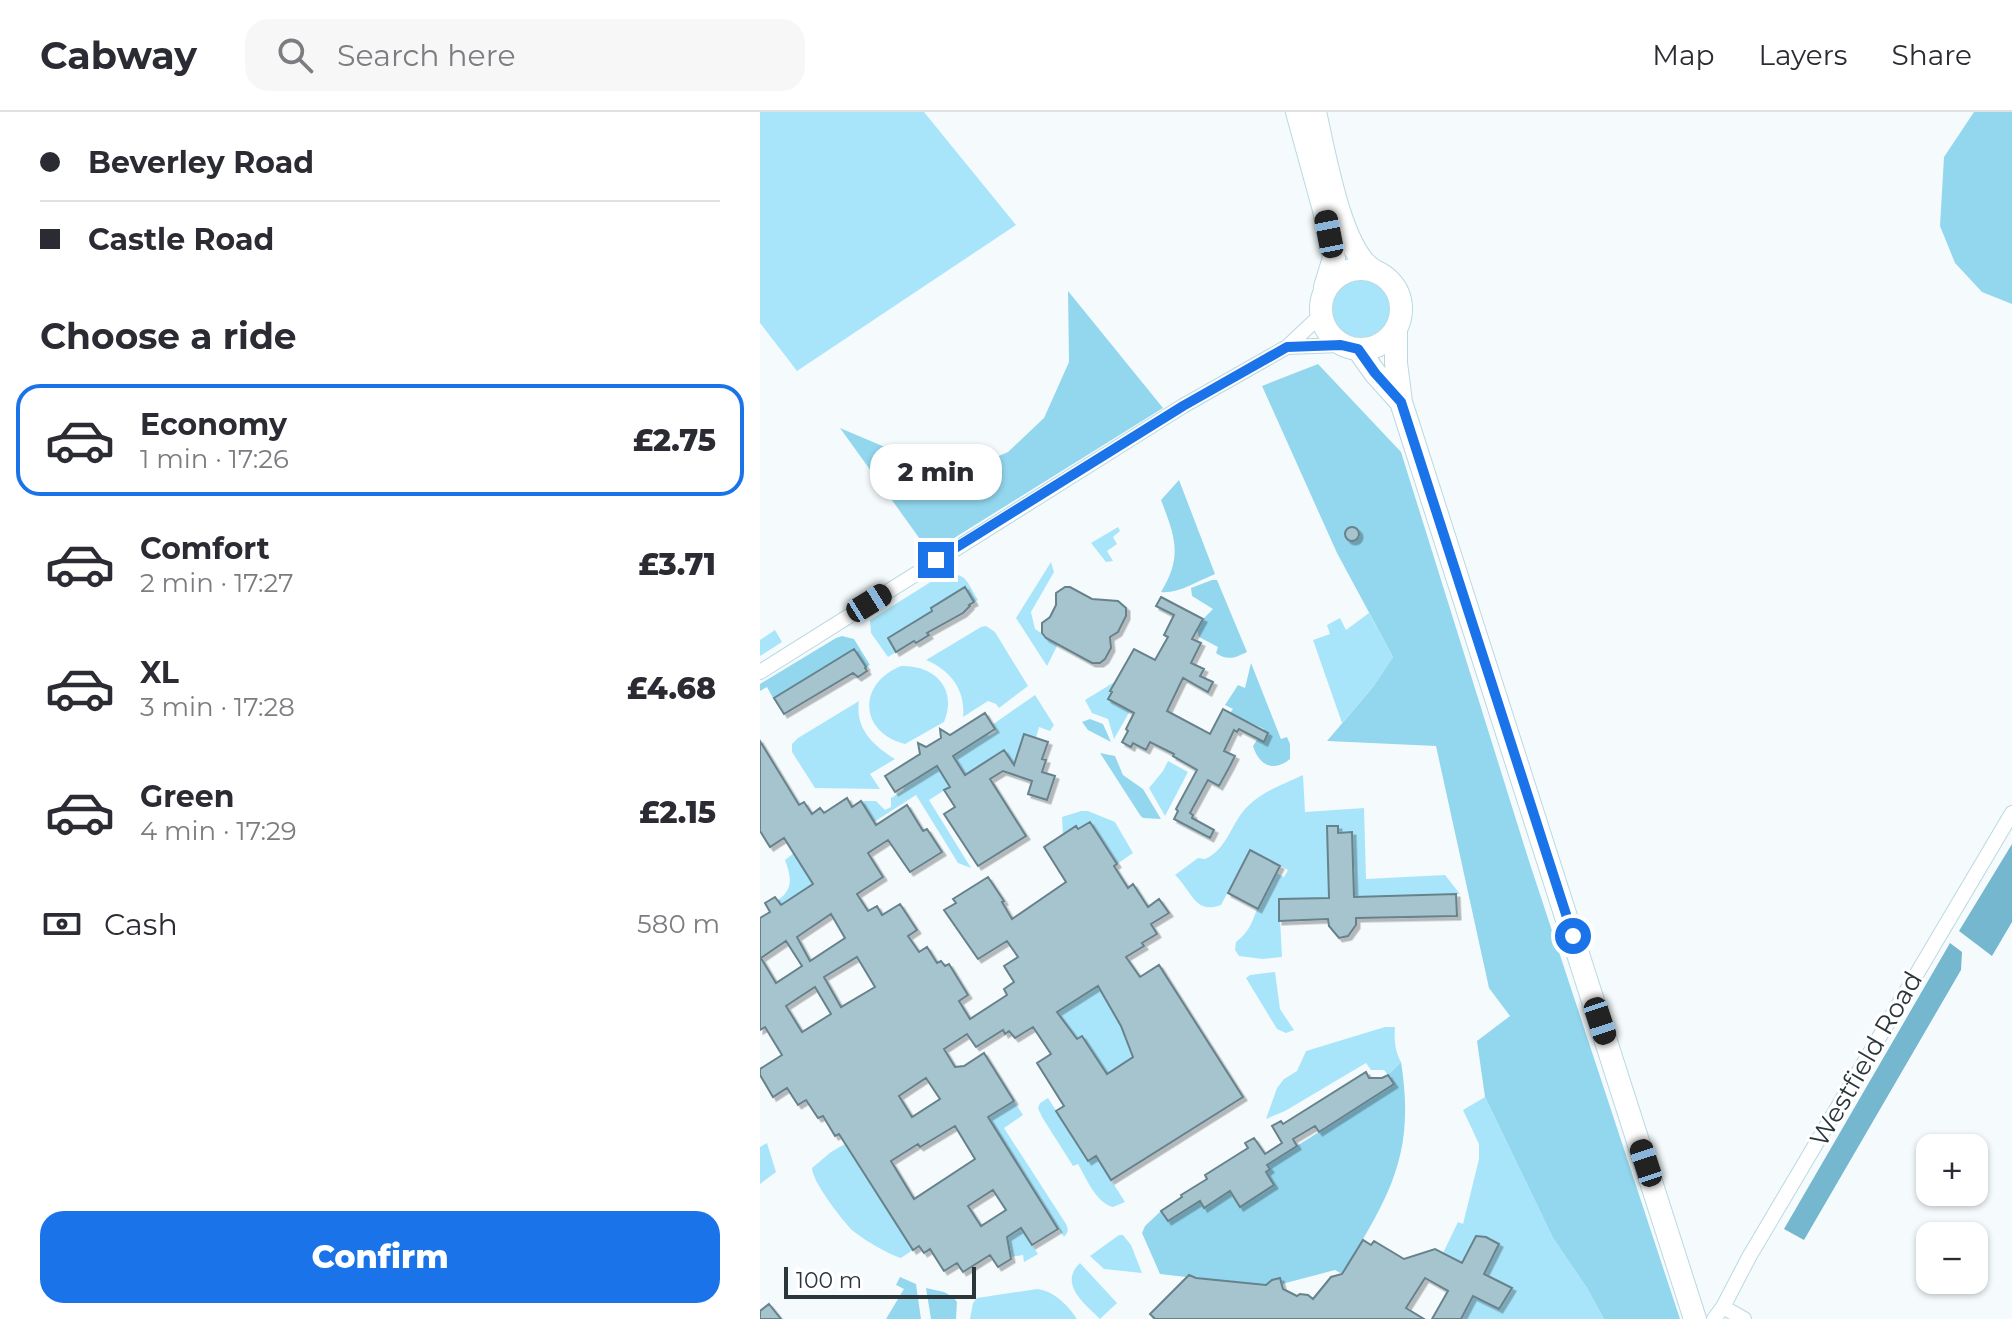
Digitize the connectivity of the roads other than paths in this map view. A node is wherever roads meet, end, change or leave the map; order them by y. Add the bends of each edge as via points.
1 (1297, 112) edge
2 (1315, 112) edge
3 (1373, 270) junction
4 (1324, 292) junction
5 (1321, 315) junction
6 (1396, 329) junction
7 (1287, 347) junction
8 (1350, 347) junction
9 (1401, 402) junction
10 (760, 672) edge
11 (2012, 813) edge
12 (1719, 1313) edge
13 (1695, 1319) edge
14 (1744, 1319) edge

1 - 4 highway via 1334,258
2 - 3 highway via 1344,227 1354,249
3 - 4 highway via 1339,274
3 - 6 highway via 1399,294 1401,318
4 - 5 highway
5 - 7 street
5 - 8 highway via 1332,337
6 - 8 highway via 1380,345
6 - 9 highway
7 - 8 street
7 - 10 street via 1183,406
8 - 9 highway
9 - 13 highway
11 - 12 street, Westfield Road
12 - 14 street

